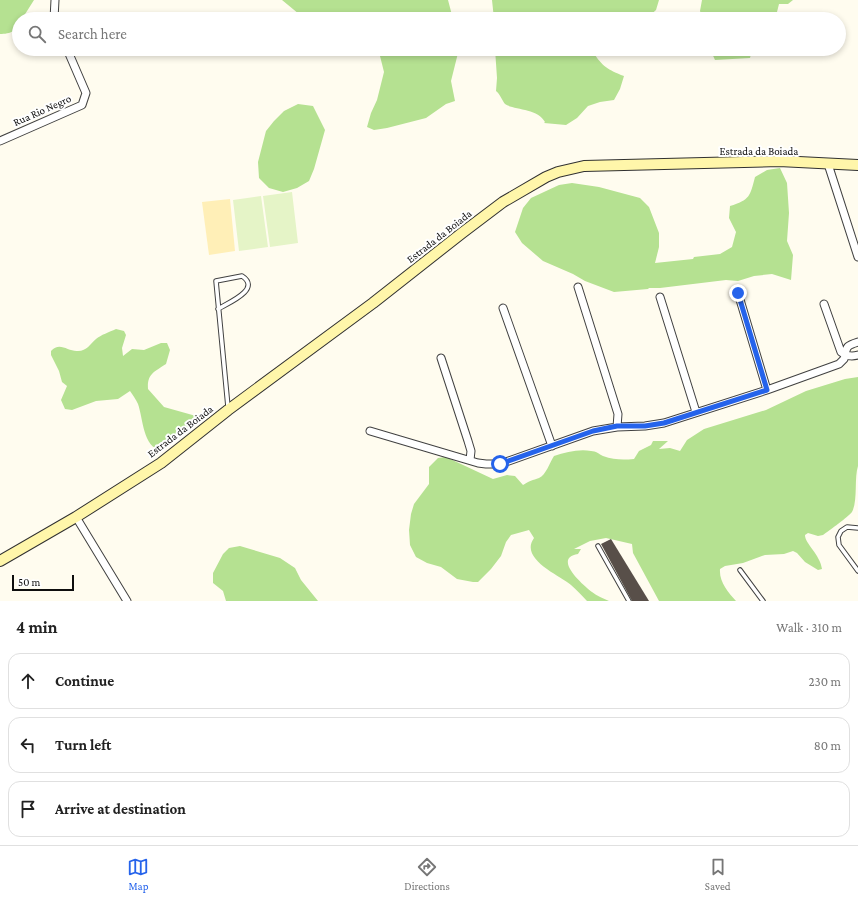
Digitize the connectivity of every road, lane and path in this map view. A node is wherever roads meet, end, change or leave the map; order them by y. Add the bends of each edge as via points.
1 (55, 0) edge
2 (54, 12) edge
3 (70, 56) edge
4 (0, 141) edge
5 (828, 164) junction
6 (858, 165) edge
7 (858, 257) edge
8 (578, 287) dead end
9 (738, 293) dead end
10 (660, 297) dead end
11 (824, 304) dead end
12 (503, 308) dead end
13 (218, 309) junction
14 (858, 342) edge
15 (845, 355) junction
16 (858, 355) edge
17 (441, 358) dead end
18 (767, 390) junction
19 (228, 410) junction
20 (696, 412) junction
21 (617, 426) junction
22 (370, 431) dead end
23 (552, 446) junction
24 (470, 460) junction
25 (76, 517) junction
26 (858, 528) edge
27 (598, 546) dead end
28 (0, 561) edge
29 (740, 570) dead end
30 (858, 571) edge
31 (127, 601) edge
32 (628, 601) edge
33 (764, 601) edge

1 - 2 street
3 - 4 street, Rua Rio Negro via 86,93 82,105
5 - 6 main road, Estrada da Boiada
5 - 7 street
5 - 19 main road, Estrada da Boiada via 779,161 584,166 558,172 503,202 373,303
8 - 21 street via 618,414
9 - 18 street
10 - 20 street
11 - 15 street via 839,348
12 - 23 street
13 - 13 lane via 246,292 248,282 245,278 242,276 216,281
13 - 19 lane
14 - 15 street via 850,345
15 - 16 street
15 - 18 street via 839,364
17 - 24 street via 471,451
18 - 20 street
19 - 25 main road, Estrada da Boiada via 160,463
20 - 21 street via 655,425
21 - 23 street via 593,431
22 - 24 street
23 - 24 street via 500,464
25 - 28 main road, Estrada da Boiada
25 - 31 street
26 - 30 lane via 847,527 838,537 839,545
27 - 32 lane
29 - 33 lane

